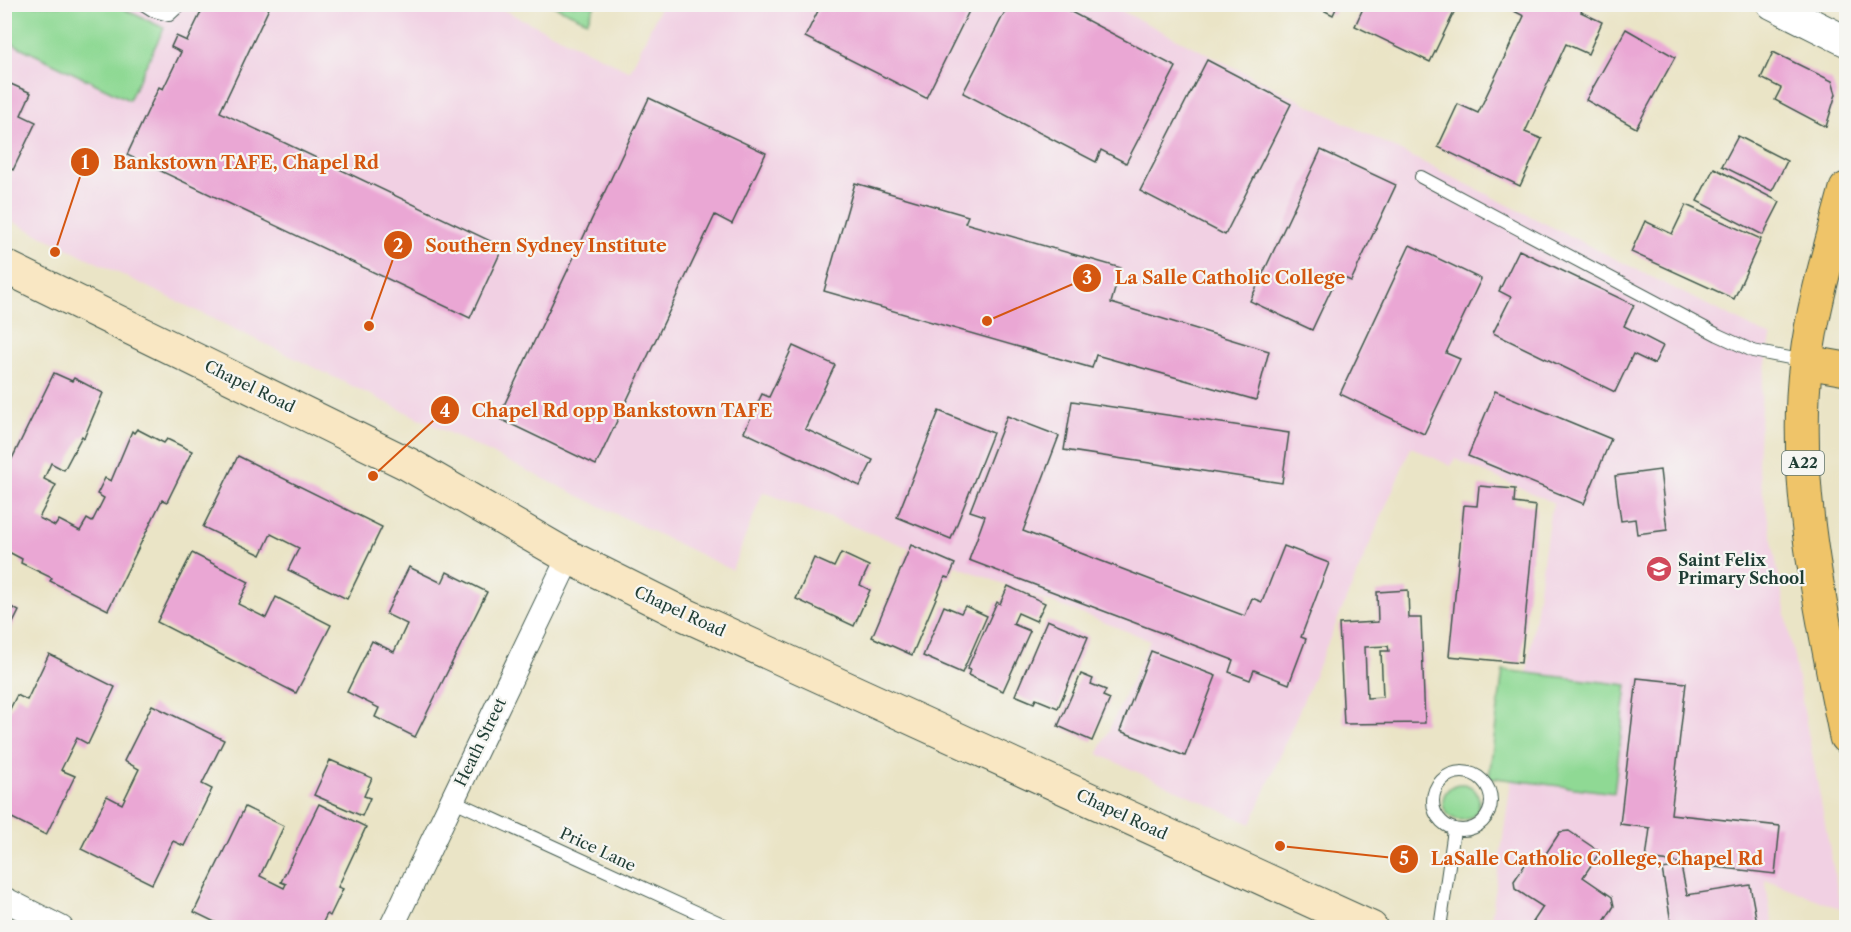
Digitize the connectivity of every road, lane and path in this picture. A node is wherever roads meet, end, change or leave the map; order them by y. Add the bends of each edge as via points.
1 (143, 4) edge
2 (181, 4) edge
3 (1772, 4) edge
4 (1846, 41) edge
5 (1421, 177) dead end
6 (1846, 189) edge
7 (4, 266) edge
8 (1806, 362) junction
9 (1846, 369) edge
10 (569, 557) junction
11 (1846, 738) edge
12 (452, 800) junction
13 (1454, 830) junction
14 (4, 899) edge
15 (61, 927) edge
16 (391, 927) edge
17 (731, 927) edge
18 (1371, 927) edge
19 (1440, 927) edge

1 - 2 lane via 169,15
3 - 4 street
5 - 8 lane via 1753,351
6 - 8 highway, A22 via 1819,290
7 - 10 main road, Chapel Road via 408,464
8 - 9 highway
8 - 11 highway, A22 via 1802,457
10 - 12 street, Heath Street
10 - 18 main road, Chapel Road via 677,611
12 - 16 street, Heath Street
12 - 17 lane, Price Lane
13 - 13 lane via 1434,811 1434,792 1445,777 1463,772 1473,774 1487,784 1492,801 1490,810 1486,819 1472,829
13 - 19 lane
14 - 15 street

